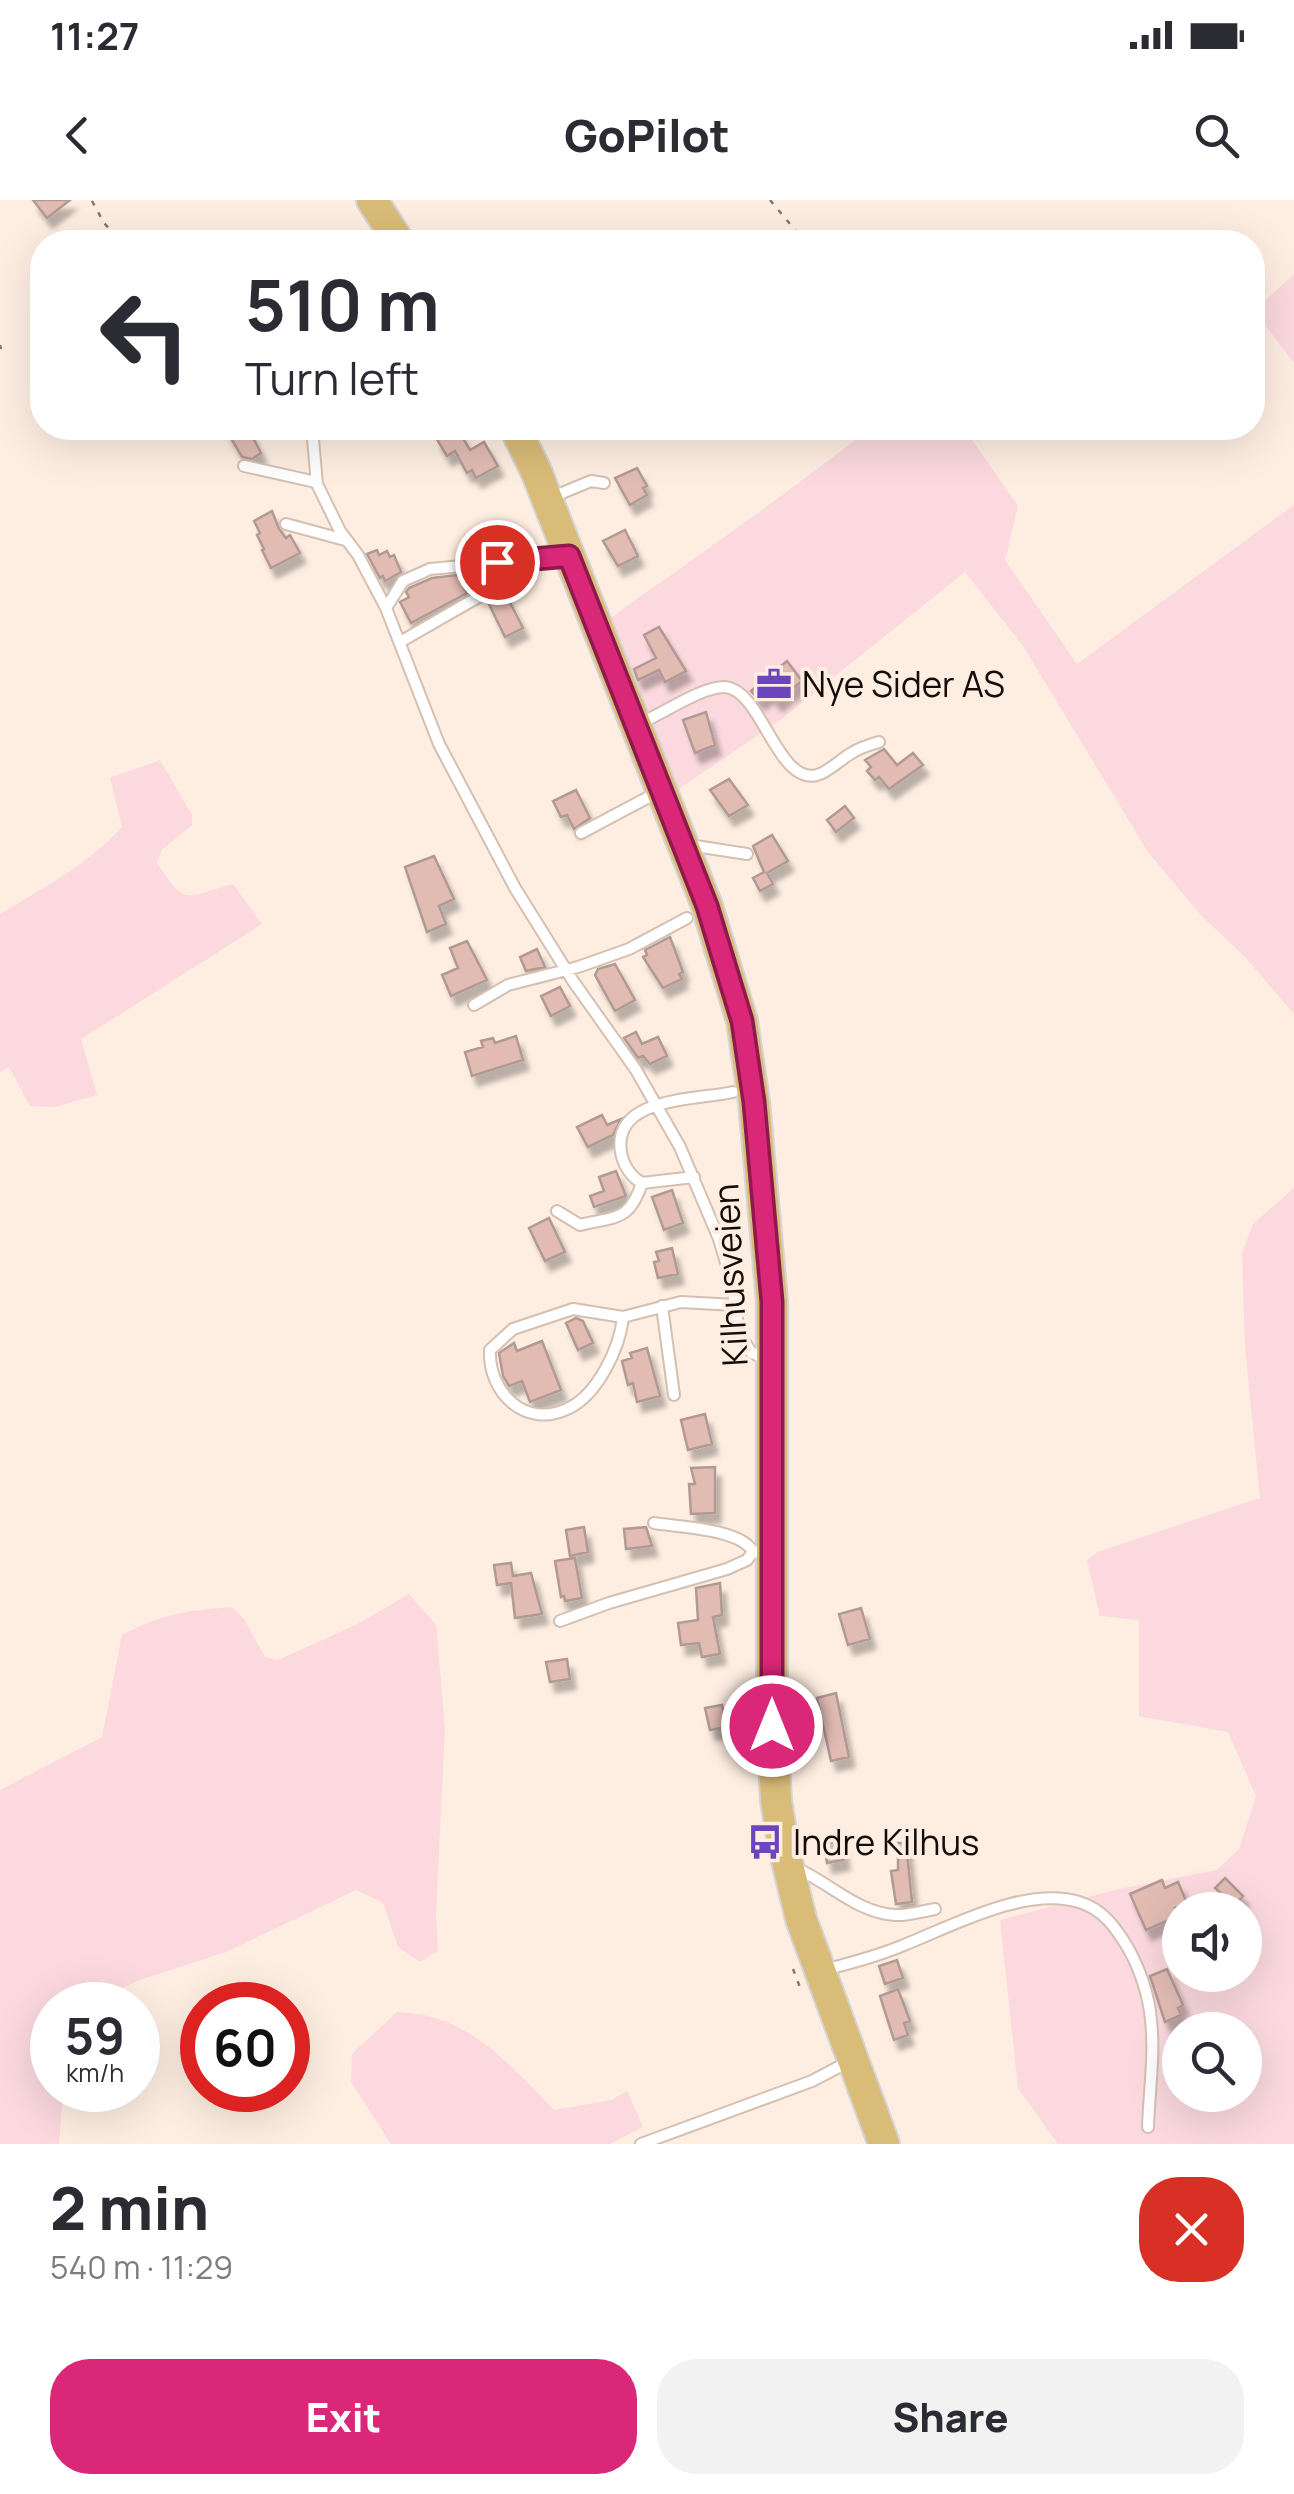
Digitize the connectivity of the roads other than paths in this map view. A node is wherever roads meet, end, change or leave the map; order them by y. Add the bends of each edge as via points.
1 (372, 200) edge
2 (391, 230) edge
3 (313, 440) edge
4 (520, 440) edge
5 (244, 466) dead end
6 (316, 482) junction
7 (604, 483) dead end
8 (547, 499) junction
9 (286, 524) dead end
10 (345, 540) junction
11 (555, 558) junction
12 (386, 608) junction
13 (400, 642) junction
14 (634, 726) junction
15 (878, 742) dead end
16 (661, 790) junction
17 (581, 833) dead end
18 (682, 843) junction
19 (747, 854) dead end
20 (687, 918) dead end
21 (565, 969) junction
22 (474, 1005) dead end
23 (733, 1092) dead end
24 (656, 1103) junction
25 (694, 1177) junction
26 (642, 1183) junction
27 (558, 1211) dead end
28 (735, 1305) junction
29 (662, 1306) junction
30 (623, 1317) junction
31 (774, 1362) junction
32 (674, 1395) dead end
33 (654, 1522) dead end
34 (762, 1552) junction
35 (560, 1621) dead end
36 (787, 1864) junction
37 (935, 1909) dead end
38 (805, 1979) junction
39 (851, 2060) junction
40 (1148, 2127) dead end
41 (640, 2144) edge
42 (884, 2144) edge

1 - 2 main road
3 - 6 lane
4 - 8 main road, Kilhusveien
5 - 6 lane
6 - 10 lane
7 - 8 lane via 591,481
8 - 11 main road, Kilhusveien
9 - 10 lane
10 - 12 lane
11 - 12 lane via 430,569 403,582
11 - 13 lane
11 - 14 main road, Kilhusveien
12 - 13 lane
13 - 21 lane via 446,758
14 - 15 lane via 726,687 740,692 778,750 805,774 817,776
14 - 16 main road, Kilhusveien
16 - 17 lane
16 - 18 main road, Kilhusveien
18 - 19 lane
18 - 31 main road, Kilhusveien via 722,950 744,1034 766,1218
20 - 21 lane via 629,948
21 - 22 lane via 508,985
21 - 24 lane
23 - 24 lane
24 - 25 lane
24 - 26 lane via 621,1136 624,1160
25 - 26 lane
25 - 28 lane
26 - 27 lane via 626,1214 580,1224
28 - 29 lane
28 - 31 lane via 744,1344
29 - 30 lane
29 - 32 lane
30 - 30 lane via 573,1309 513,1329 490,1350 496,1383 527,1413 568,1409 610,1363
31 - 34 main road, Kilhusveien
33 - 34 lane via 726,1534
34 - 35 lane
34 - 36 main road, Kilhusveien via 773,1754
36 - 37 lane via 887,1914
36 - 38 main road, Kilhusveien
38 - 39 main road, Kilhusveien
38 - 40 lane via 1021,1901 1084,1903 1110,1920 1133,1957 1149,2006
39 - 41 lane via 812,2081
39 - 42 main road, Kilhusveien

